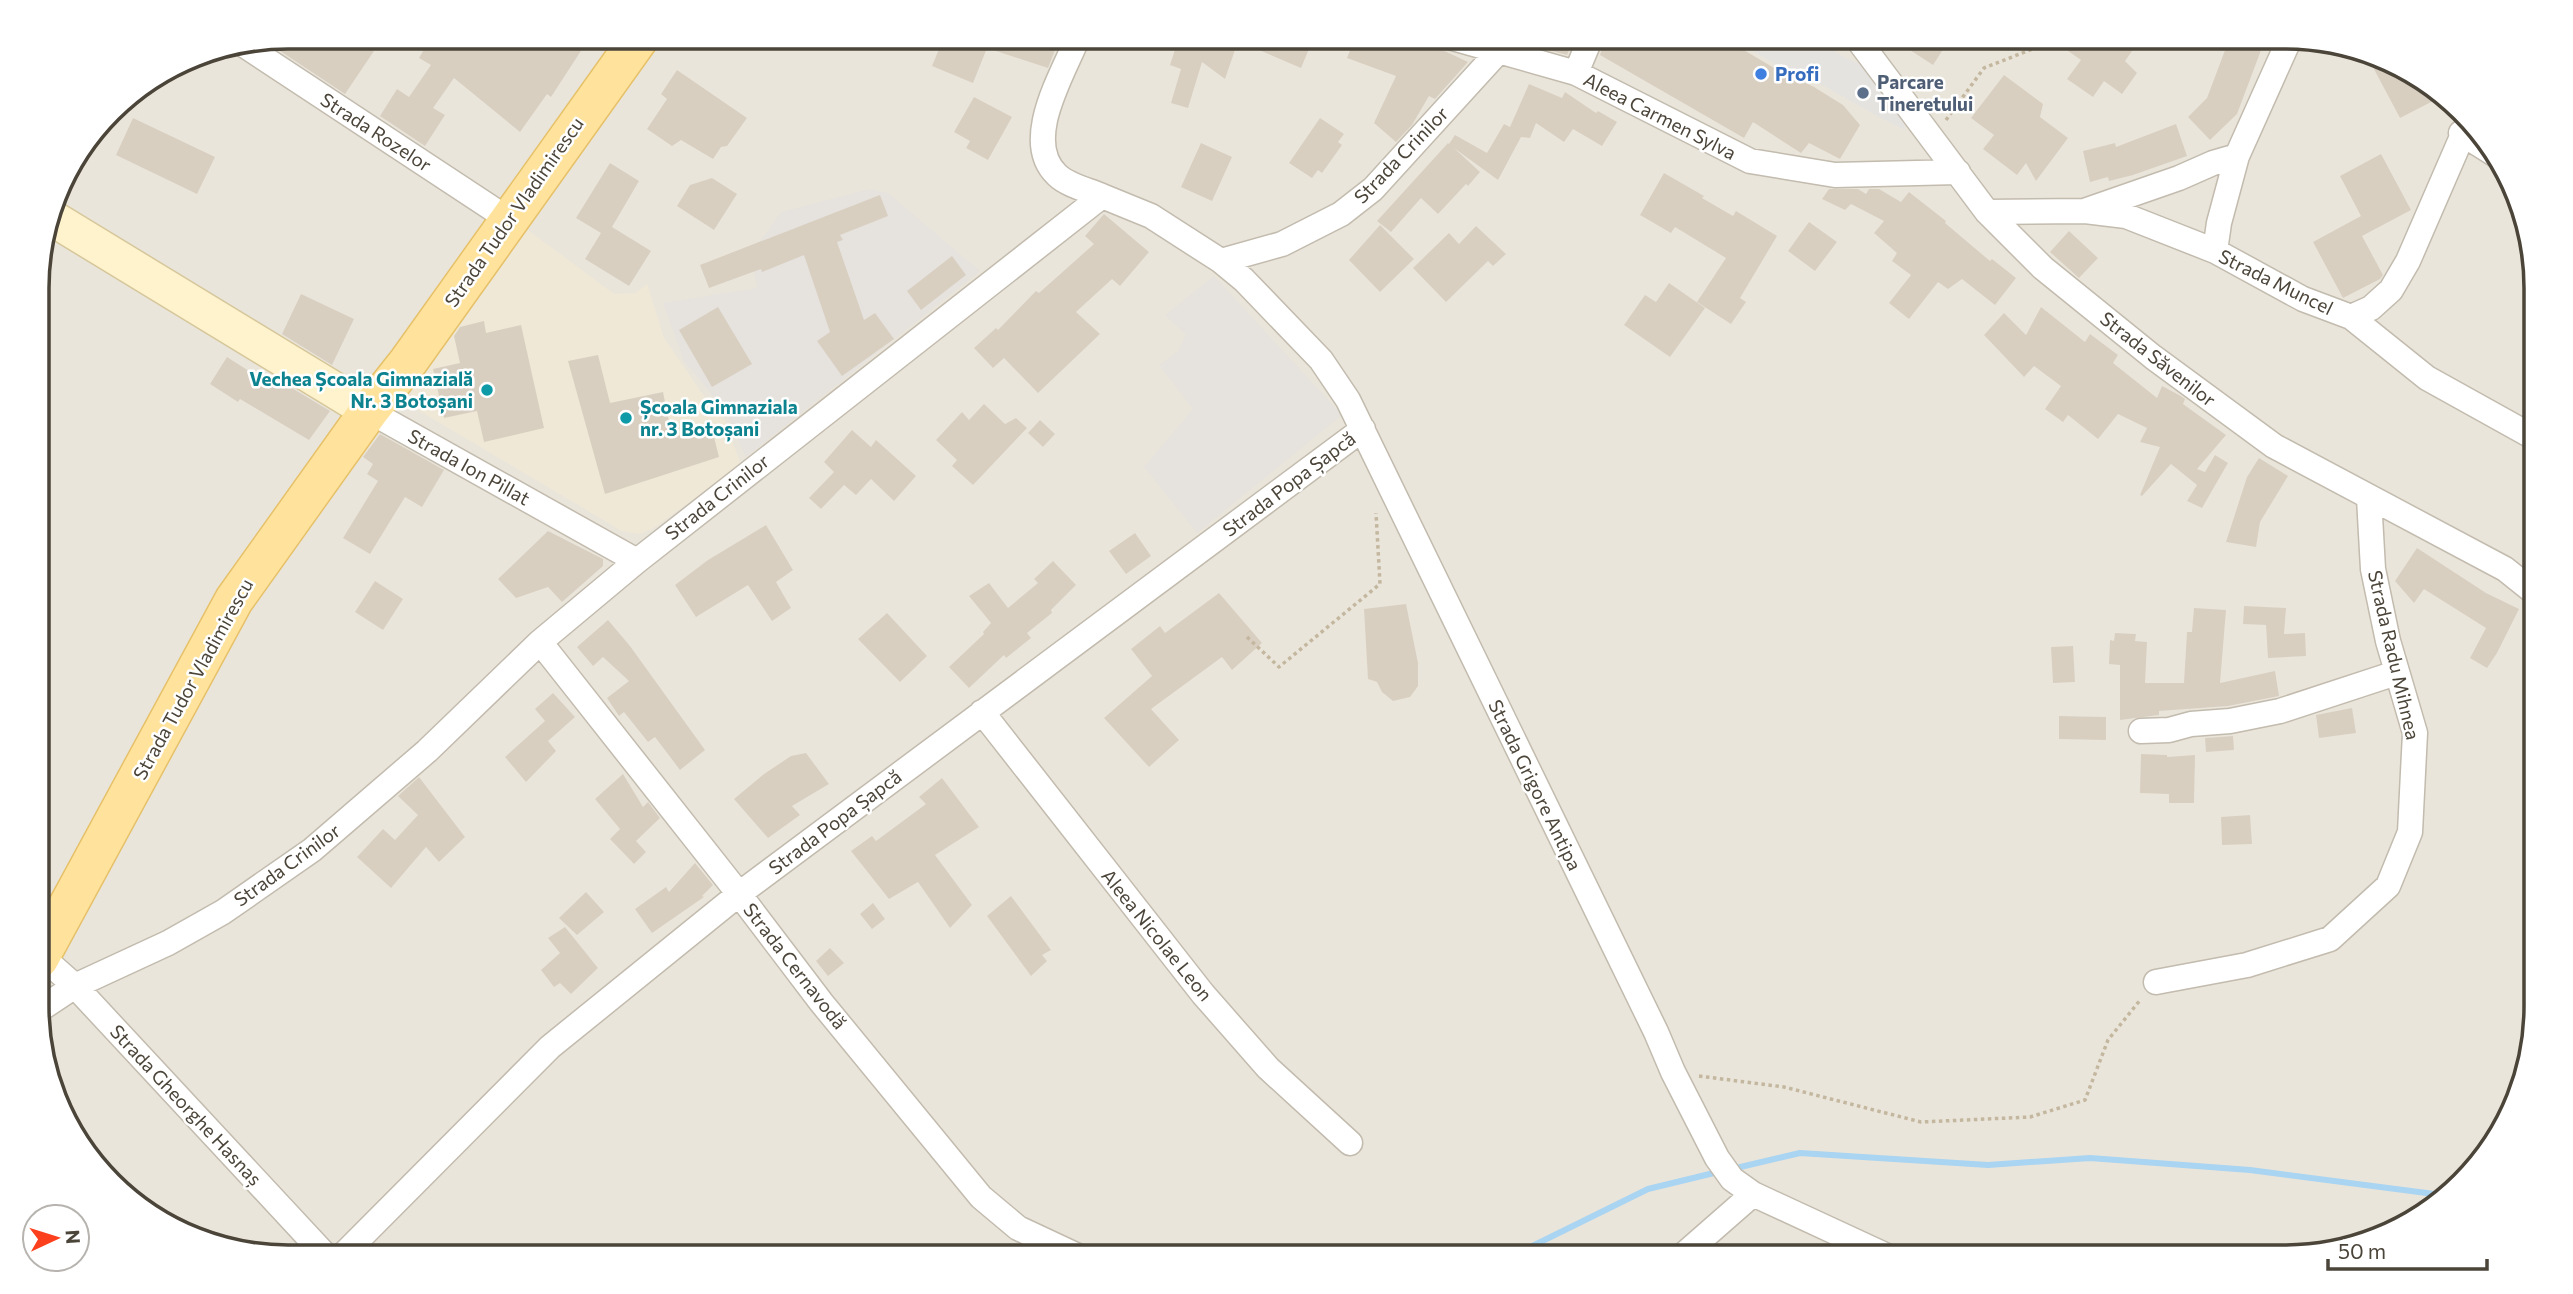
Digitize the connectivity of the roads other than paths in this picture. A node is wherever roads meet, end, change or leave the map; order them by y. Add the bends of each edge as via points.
1 (630, 49) edge
2 (1073, 49) edge
3 (1488, 49) edge
4 (1586, 49) edge
5 (1865, 49) edge
6 (2285, 49) edge
7 (253, 52) edge
8 (1498, 52) junction
9 (1576, 73) junction
10 (2464, 129) edge
11 (2237, 156) junction
12 (1958, 172) junction
13 (1102, 196) junction
14 (2085, 211) junction
15 (1987, 212) junction
16 (508, 219) junction
17 (58, 222) edge
18 (2215, 251) junction
19 (1221, 261) junction
20 (2351, 317) junction
21 (369, 411) junction
22 (1363, 429) junction
23 (2524, 432) edge
24 (2369, 498) junction
25 (637, 561) junction
26 (2524, 584) edge
27 (540, 642) junction
28 (2396, 673) junction
29 (982, 712) junction
30 (2141, 731) dead end
31 (739, 894) junction
32 (49, 941) edge
33 (49, 965) edge
34 (2156, 982) road end
35 (75, 986) junction
36 (49, 1003) edge
37 (1350, 1143) dead end
38 (1753, 1194) junction
39 (1696, 1244) edge
40 (1861, 1244) edge
41 (316, 1245) edge
42 (353, 1245) edge
43 (1054, 1245) edge

1 - 16 main road, Strada Tudor Vladimirescu
2 - 13 street via 1043,122 1041,145 1058,176
3 - 8 street, Aleea Carmen Sylva
4 - 9 street
5 - 12 street, Strada Săvenilor
6 - 11 street
7 - 16 street, Strada Rozelor
8 - 9 street, Aleea Carmen Sylva
8 - 19 street, Strada Crinilor via 1373,189 1341,214 1282,244
9 - 12 street, Aleea Carmen Sylva via 1749,161 1835,175
10 - 20 street via 2408,261 2391,290 2371,308
11 - 14 street
11 - 18 street
12 - 15 street, Strada Săvenilor
13 - 19 street via 1151,216
13 - 25 street, Strada Crinilor
14 - 15 street, Strada Muncel
14 - 18 street, Strada Muncel via 2126,216
15 - 24 street, Strada Săvenilor via 2043,268 2153,358 2274,446
16 - 21 main road, Strada Tudor Vladimirescu
17 - 21 main road, Strada Ion Pillat
18 - 20 street, Strada Muncel via 2303,299
19 - 22 street, Strada Grigore Antipa via 1321,360
20 - 23 street, Strada Muncel via 2427,378
21 - 25 street, Strada Ion Pillat
21 - 32 main road, Strada Tudor Vladimirescu via 234,600
22 - 29 street, Strada Popa Șapcă
22 - 38 street, Strada Grigore Antipa via 1673,1072 1717,1158 1732,1179
24 - 26 street, Strada Săvenilor via 2505,569
24 - 28 street, Strada Radu Mihnea via 2373,569
25 - 27 street, Strada Crinilor
27 - 31 street, Strada Cernavodă
27 - 35 street, Strada Crinilor via 427,751 312,850 223,912
28 - 30 street via 2280,711
28 - 34 street, Strada Radu Mihnea via 2415,733 2414,781 2410,832 2388,886 2330,939 2247,965
29 - 31 street, Strada Popa Șapcă
29 - 37 street, Aleea Nicolae Leon via 1203,994 1268,1068
31 - 42 street, Strada Popa Șapcă via 550,1047
31 - 43 street, Strada Cernavodă via 981,1197 1018,1228
33 - 35 street, Strada Gheorghe Hasnaș
35 - 36 street, Strada Crinilor
35 - 41 street, Strada Gheorghe Hasnaș
38 - 39 street
38 - 40 street, Strada Grigore Antipa

